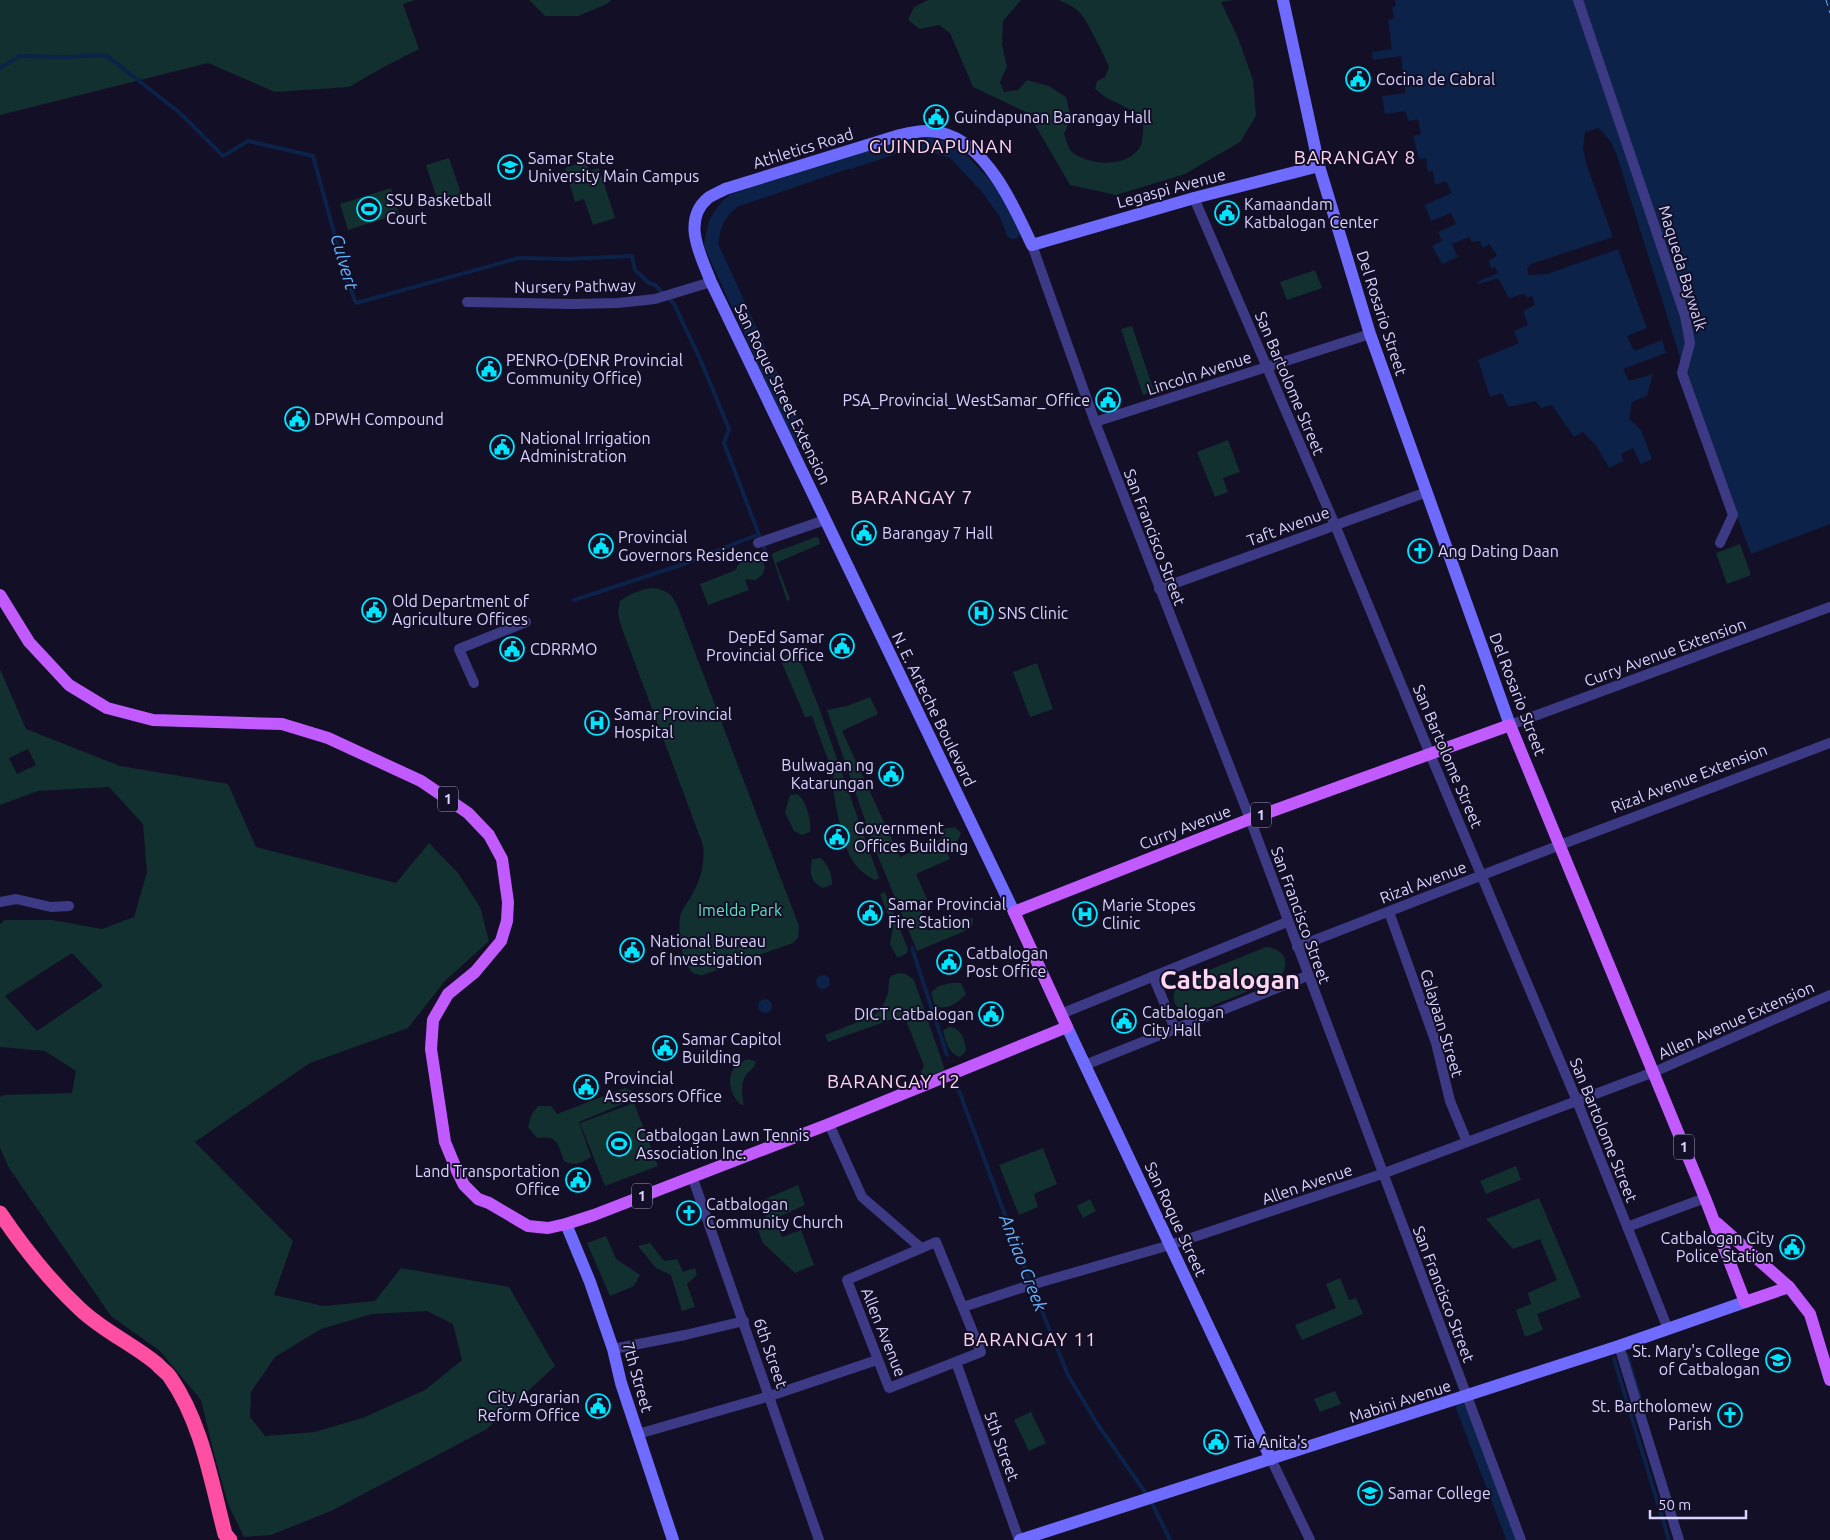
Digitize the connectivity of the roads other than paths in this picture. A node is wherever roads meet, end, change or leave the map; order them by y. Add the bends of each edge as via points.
1 (1283, 0) edge
2 (1578, 0) edge
3 (1319, 166) junction
4 (1194, 198) junction
5 (1032, 245) junction
6 (711, 282) junction
7 (467, 302) dead end
8 (1370, 334) junction
9 (1266, 367) junction
10 (1095, 422) junction
11 (1427, 492) junction
12 (825, 520) junction
13 (1335, 525) junction
14 (762, 542) dead end
15 (1720, 543) dead end
16 (1159, 589) junction
17 (0, 595) edge
18 (1830, 607) edge
19 (526, 622) dead end
20 (474, 684) dead end
21 (1510, 725) junction
22 (1830, 742) edge
23 (1430, 754) junction
24 (1250, 819) junction
25 (1560, 845) junction
26 (1482, 876) junction
27 (0, 902) edge
28 (69, 906) dead end
29 (1014, 912) junction
30 (1389, 912) junction
31 (1288, 922) junction
32 (1297, 947) junction
33 (1153, 976) junction
34 (1308, 976) junction
35 (1830, 995) edge
36 (1061, 1014) junction
37 (1067, 1027) junction
38 (1175, 1029) junction
39 (1085, 1065) junction
40 (1654, 1072) junction
41 (1577, 1101) junction
42 (829, 1124) junction
43 (1467, 1142) junction
44 (1382, 1174) junction
45 (692, 1176) junction
46 (1705, 1198) junction
47 (0, 1213) edge
48 (1715, 1222) junction
49 (566, 1224) junction
50 (1627, 1227) junction
51 (1170, 1245) junction
52 (922, 1248) junction
53 (1789, 1287) junction
54 (1745, 1302) junction
55 (963, 1307) junction
56 (744, 1321) junction
57 (1668, 1329) junction
58 (1619, 1346) junction
59 (613, 1349) junction
60 (878, 1360) junction
61 (956, 1362) junction
62 (1830, 1380) edge
63 (770, 1396) junction
64 (1466, 1396) junction
65 (638, 1434) junction
66 (1271, 1459) junction
67 (230, 1540) edge
68 (673, 1540) edge
69 (819, 1540) edge
70 (1020, 1540) edge
71 (1310, 1540) edge
72 (1520, 1540) edge
73 (1679, 1540) edge

1 - 3 street, Del Rosario Street
2 - 15 street, Maqueda Baywalk via 1685,316 1690,343 1682,374 1732,515
3 - 4 street, Legaspi Avenue
3 - 8 street, Del Rosario Street
4 - 5 street, Legaspi Avenue
4 - 9 street, San Bartolome Street
5 - 6 street, Athletics Road via 1006,193 977,154 944,133 925,130 725,189 708,198 697,212 693,226
5 - 10 street, San Francisco Street
6 - 7 street, Nursery Pathway via 655,299 618,303
6 - 12 street, San Roque Street Extension
8 - 9 street, Lincoln Avenue
8 - 11 street, Del Rosario Street
9 - 10 street, Lincoln Avenue
9 - 13 street, San Bartolome Street
10 - 16 street, San Francisco Street
11 - 13 street, Taft Avenue
11 - 21 street, Del Rosario Street
12 - 14 street
12 - 29 street, N. E. Arteche Boulevard
13 - 16 street, Taft Avenue
13 - 23 street, San Bartolome Street
16 - 24 street, San Francisco Street
17 - 49 main road, 1 via 28,642 70,685 107,708 153,720 282,724 328,738 421,782 468,813 489,835 502,859 508,902 507,921 501,941 475,972 448,994 433,1020 430,1049 445,1142 464,1185 478,1199 528,1226 548,1228
18 - 21 street, Curry Avenue Extension
19 - 20 street via 459,649
21 - 23 main road, Curry Avenue / 1
21 - 25 main road, Del Rosario Street / 1
22 - 25 street, Rizal Avenue Extension
23 - 24 main road, Curry Avenue / 1
23 - 26 street, San Bartolome Street
24 - 29 main road, Curry Avenue / 1
24 - 31 street, San Francisco Street
25 - 26 street, Rizal Avenue
25 - 40 main road, Del Rosario Street / 1
26 - 30 street, Rizal Avenue
26 - 41 street, San Bartolome Street
27 - 28 street via 16,899 51,907
29 - 36 main road, San Roque Street
30 - 32 street, Rizal Avenue
30 - 43 street, Calayaan Street via 1436,1043 1450,1101
31 - 32 street, San Francisco Street
31 - 33 street
32 - 34 street, San Francisco Street
33 - 36 street
33 - 38 street
34 - 38 street
34 - 44 street, San Francisco Street
35 - 40 street, Allen Avenue Extension
36 - 37 main road, San Roque Street
37 - 39 street, San Roque Street
37 - 42 main road, 1
38 - 39 street
39 - 51 street, San Roque Street
40 - 41 street, Allen Avenue
40 - 46 main road, Del Rosario Street / 1
41 - 43 street, Allen Avenue
41 - 50 street, San Bartolome Street
42 - 45 main road, 1
42 - 52 street via 862,1197
43 - 44 street, Allen Avenue
44 - 51 street, Allen Avenue
44 - 64 street, San Francisco Street
45 - 49 main road, 1
45 - 56 street, 6th Street
46 - 48 main road, Del Rosario Street / 1
46 - 50 street
47 - 67 highway via 38,1264 80,1310 142,1352 169,1376 186,1403 198,1434 225,1534
48 - 53 main road, Del Rosario Street / 1
48 - 54 main road, Del Rosario Street / 1
49 - 59 street, 7th Street
50 - 57 street, San Bartolome Street
51 - 55 street, Allen Avenue via 1024,1286
51 - 66 street, San Roque Street
52 - 55 street, Allen Avenue via 936,1242
52 - 60 street, Allen Avenue via 847,1280
53 - 54 main road, Mabini Avenue
53 - 62 main road, Del Rosario Street / 1 via 1810,1314
54 - 57 street, Mabini Avenue
55 - 61 street, Allen Avenue via 981,1352
56 - 59 street
56 - 63 street, 6th Street
57 - 58 street, Mabini Avenue
58 - 64 street, Mabini Avenue
58 - 73 street
59 - 65 street, 7th Street
60 - 61 street, Allen Avenue via 889,1388
60 - 63 street
61 - 70 street, 5th Street
63 - 65 street
63 - 69 street, 6th Street
64 - 66 street, Mabini Avenue
64 - 72 street, San Francisco Street
65 - 68 street, 7th Street
66 - 70 street, Mabini Avenue
66 - 71 street, San Roque Street

